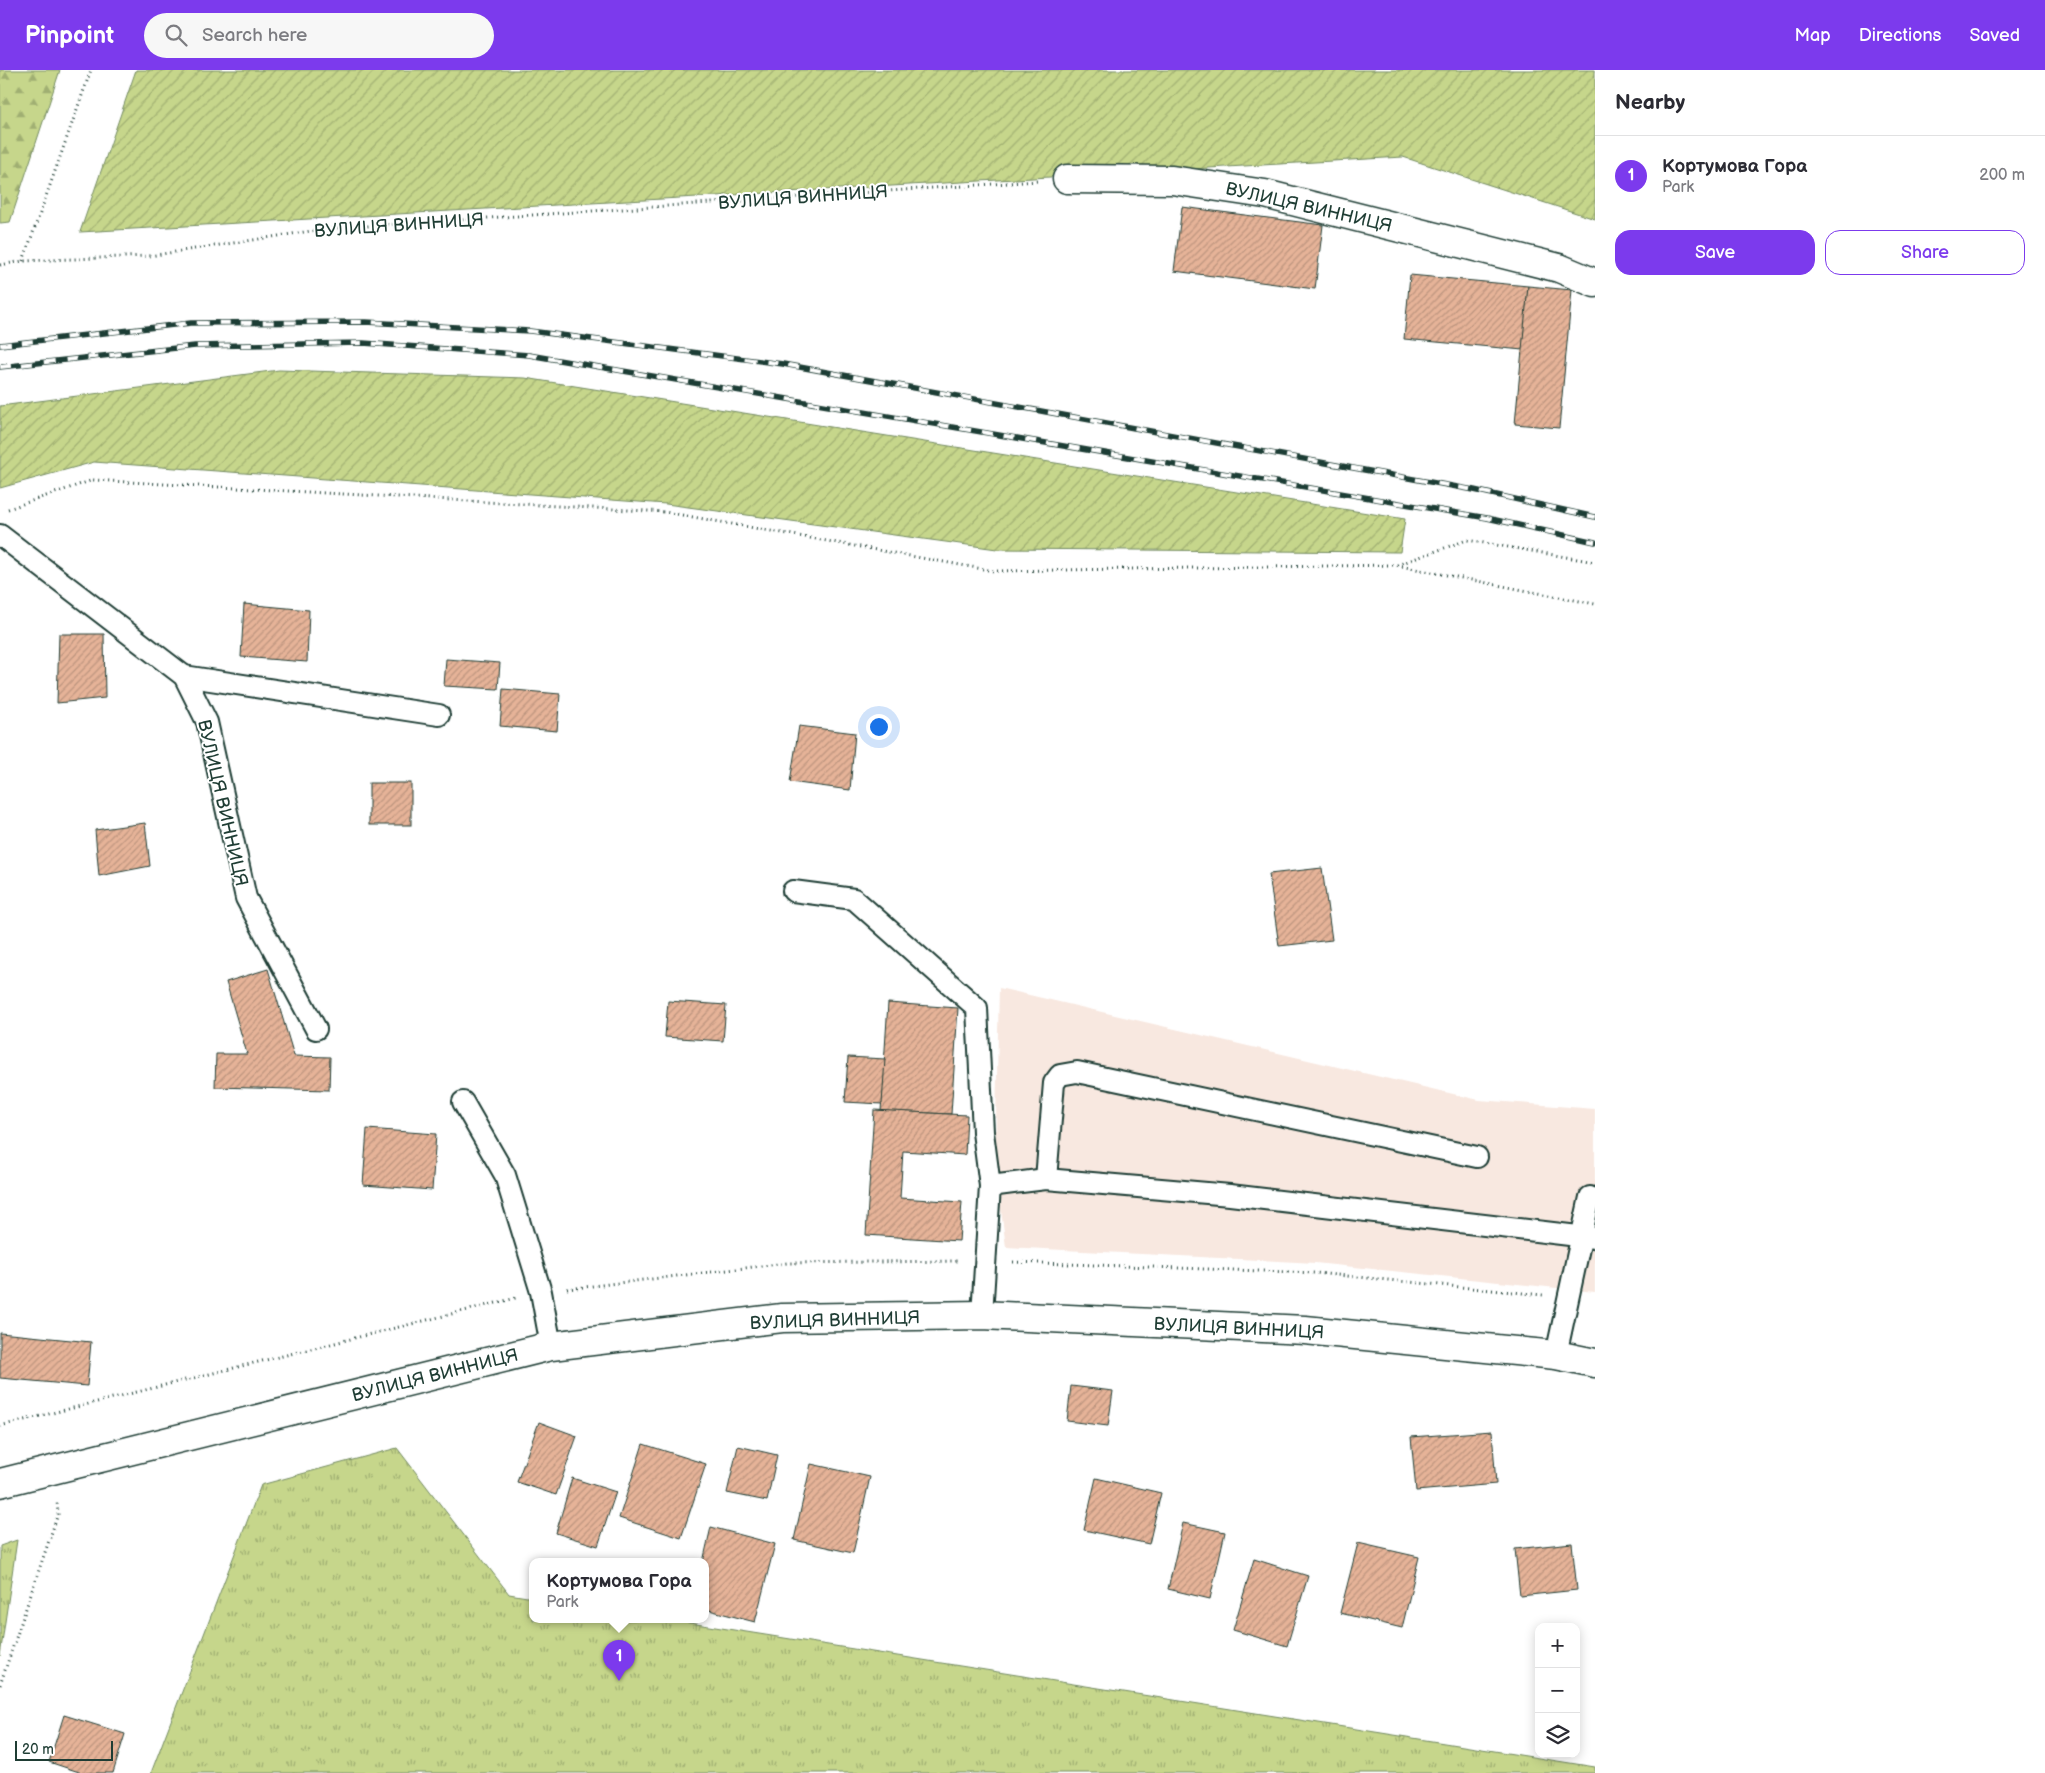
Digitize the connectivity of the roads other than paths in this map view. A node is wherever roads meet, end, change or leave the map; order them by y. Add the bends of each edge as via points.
1 (1067, 179) road end
2 (1595, 283) edge
3 (0, 535) edge
4 (184, 676) junction
5 (439, 716) dead end
6 (793, 891) dead end
7 (316, 1029) dead end
8 (463, 1102) dead end
9 (1477, 1157) dead end
10 (1046, 1178) junction
11 (990, 1186) junction
12 (1590, 1196) dead end
13 (1588, 1237) edge
14 (982, 1315) junction
15 (551, 1346) junction
16 (1556, 1355) junction
17 (1595, 1363) edge
18 (0, 1483) edge

1 - 2 main road, ВУЛИЦЯ ВИННИЦЯ via 1172,180 1265,194 1559,268
3 - 4 lane, ВУЛИЦЯ ВИННИЦЯ
4 - 5 lane
4 - 7 lane, ВУЛИЦЯ ВИННИЦЯ via 206,722 246,898
6 - 11 lane via 854,899 977,1008 983,1132
8 - 15 lane via 505,1175 541,1292
9 - 10 lane via 1077,1072 1060,1075 1054,1083
10 - 11 lane
10 - 13 lane via 1230,1195
11 - 14 lane
12 - 13 lane
13 - 16 lane
14 - 15 main road, ВУЛИЦЯ ВИННИЦЯ via 782,1318
14 - 16 main road, ВУЛИЦЯ ВИННИЦЯ via 1305,1330
15 - 18 main road, ВУЛИЦЯ ВИННИЦЯ
16 - 17 main road, ВУЛИЦЯ ВИННИЦЯ

